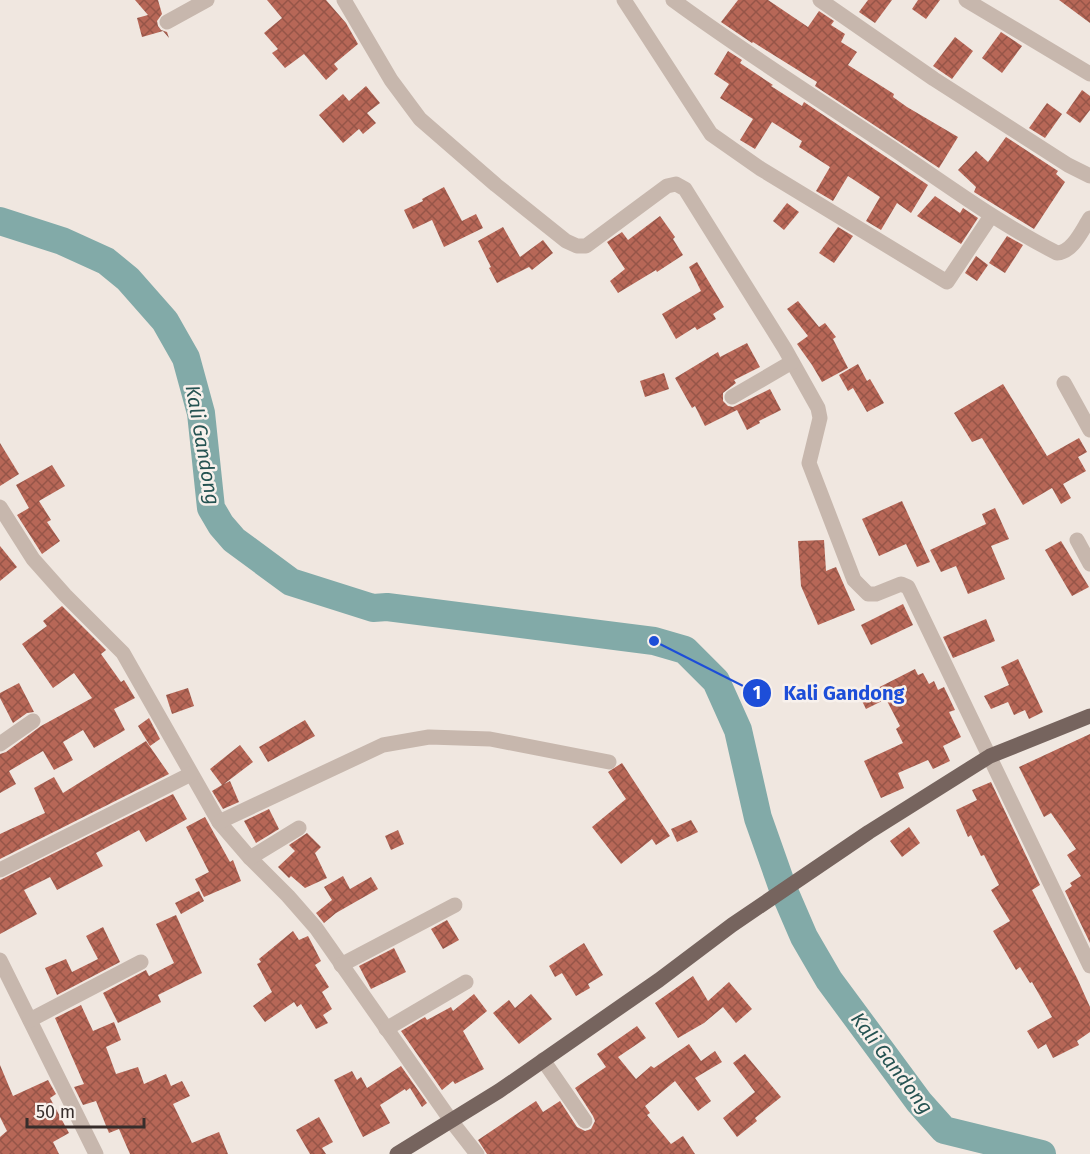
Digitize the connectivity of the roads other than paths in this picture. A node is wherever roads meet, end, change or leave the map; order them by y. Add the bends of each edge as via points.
1 (207, 0) edge
2 (344, 0) edge
3 (624, 0) edge
4 (673, 0) edge
5 (820, 0) edge
6 (966, 0) edge
7 (167, 22) dead end
8 (1090, 74) edge
9 (1090, 176) edge
10 (990, 216) junction
11 (1090, 218) edge
12 (792, 362) junction
13 (1064, 383) dead end
14 (732, 397) dead end
15 (1090, 430) edge
16 (0, 507) edge
17 (1077, 540) dead end
18 (1090, 564) edge
19 (1090, 716) edge
20 (33, 721) dead end
21 (0, 744) edge
22 (990, 756) junction
23 (609, 762) dead end
24 (191, 774) junction
25 (219, 822) junction
26 (298, 828) dead end
27 (250, 858) junction
28 (0, 870) edge
29 (454, 905) dead end
30 (0, 960) edge
31 (141, 962) dead end
32 (340, 965) junction
33 (1090, 966) edge
34 (466, 982) dead end
35 (30, 1020) junction
36 (386, 1029) junction
37 (543, 1060) junction
38 (585, 1121) dead end
39 (452, 1122) junction
40 (96, 1154) edge
41 (397, 1154) edge
42 (477, 1154) edge

1 - 7 street
2 - 12 street via 420,118 566,241 586,246 667,186 676,184 685,189
3 - 10 street via 711,134 761,169 947,282
4 - 10 street
5 - 9 street via 934,79
6 - 8 street
10 - 11 street via 1057,253 1072,245
12 - 14 street
12 - 22 street via 818,408 820,418 809,463 854,580 868,594 901,584 908,587
13 - 15 street
16 - 24 street via 33,559 123,653
17 - 18 street
19 - 22 main road
20 - 21 street
22 - 33 street
22 - 37 main road via 869,832
23 - 25 street via 490,739 429,737 383,745
24 - 25 street
24 - 28 street
25 - 27 street
26 - 27 street
27 - 32 street via 309,920
29 - 32 street
30 - 35 street
31 - 35 street
32 - 36 street
34 - 36 street
35 - 40 street
36 - 39 street
37 - 38 street
37 - 39 main road
39 - 41 main road
39 - 42 street

